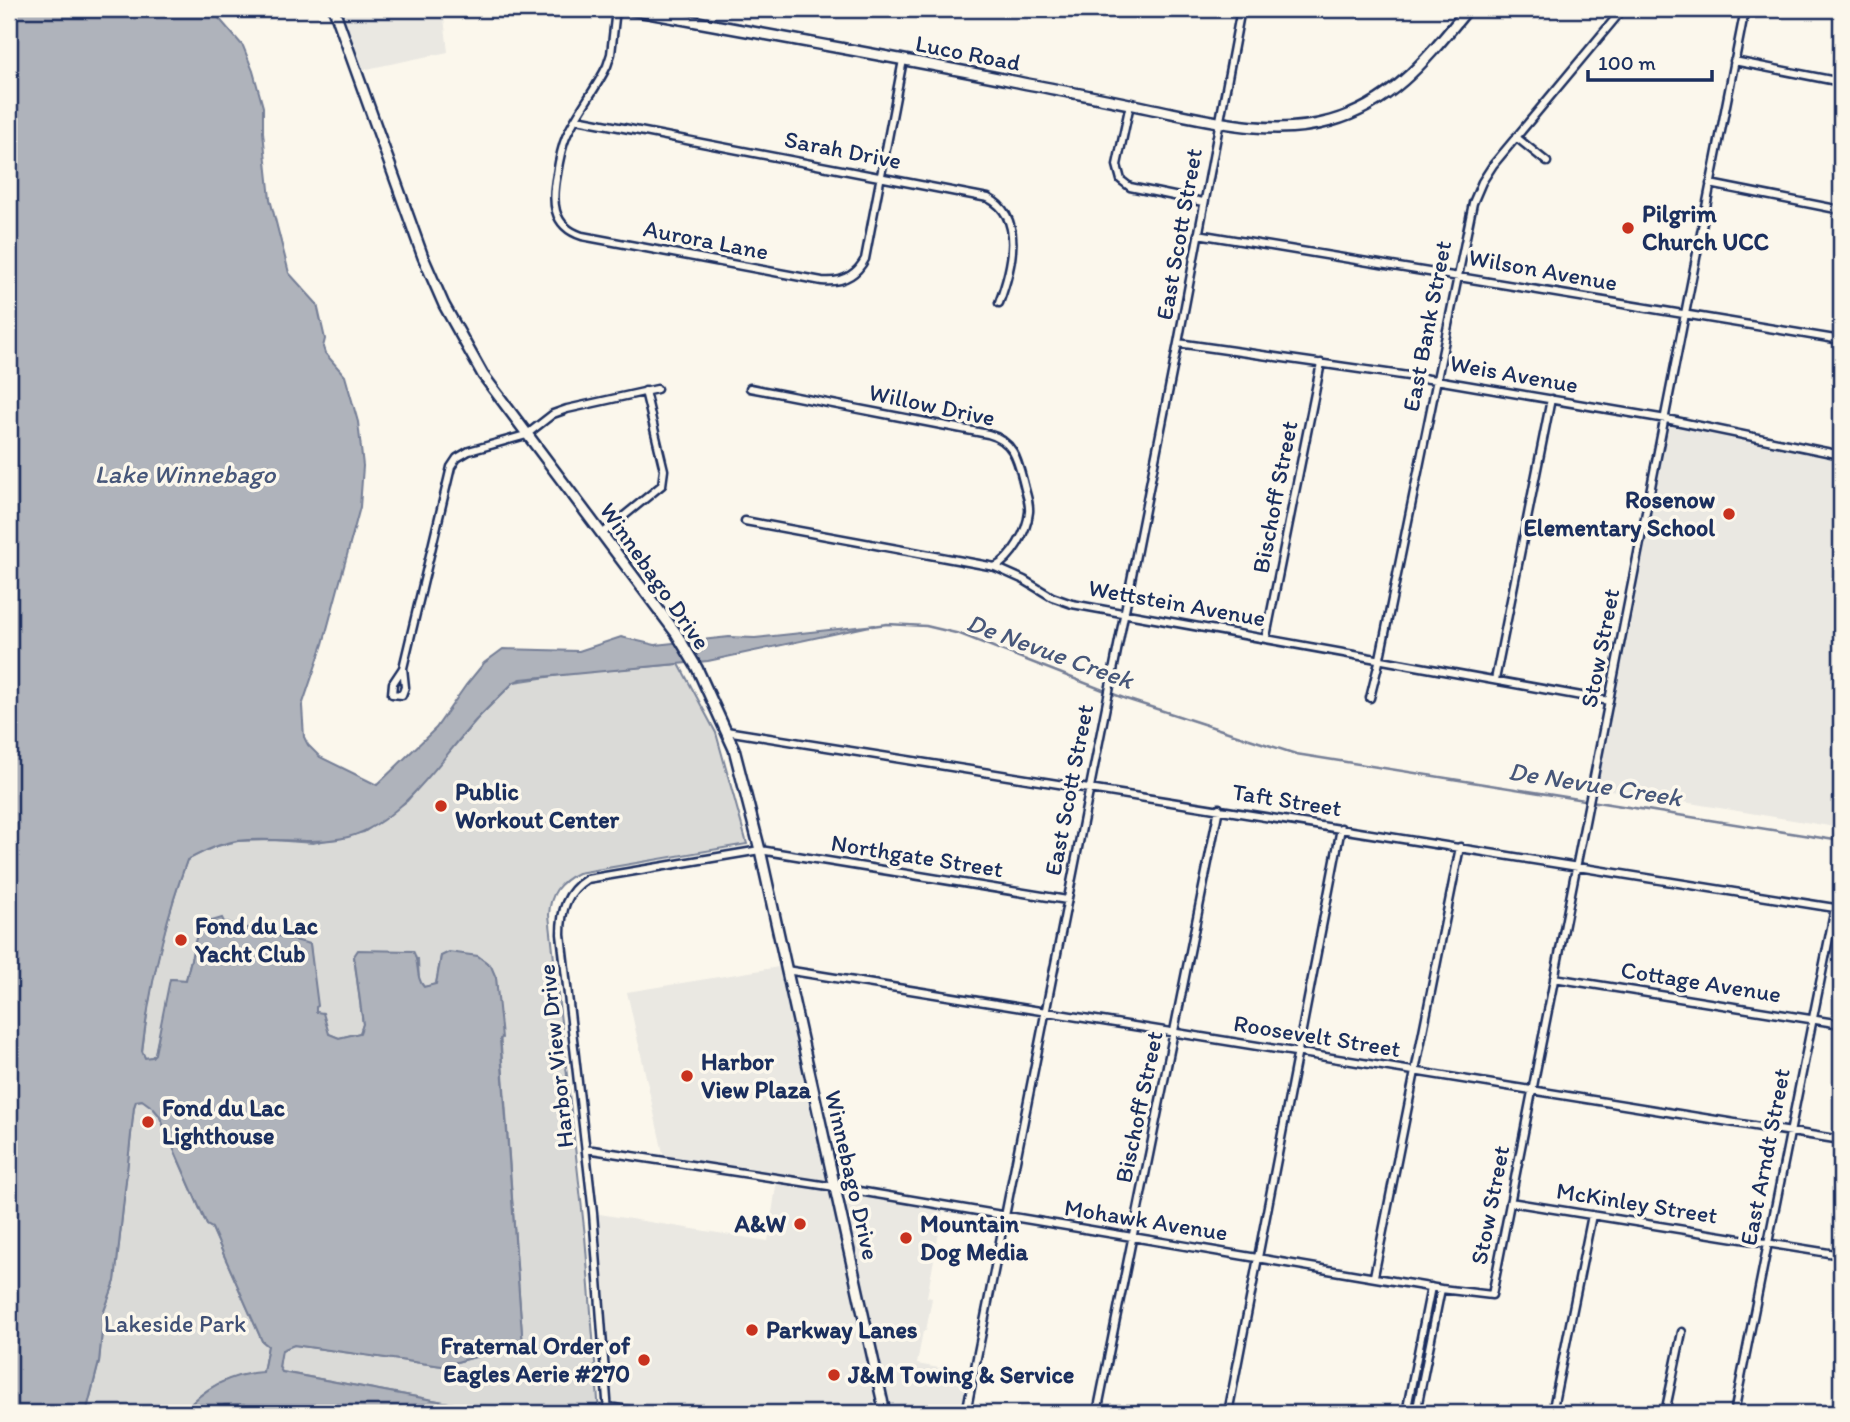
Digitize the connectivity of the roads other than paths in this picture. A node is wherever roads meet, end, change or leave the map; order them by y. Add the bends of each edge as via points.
1 (334, 9) edge
2 (616, 9) edge
3 (626, 9) edge
4 (1241, 9) edge
5 (1468, 9) edge
6 (1623, 9) edge
7 (1745, 9) edge
8 (903, 61) junction
9 (1734, 61) junction
10 (1841, 82) edge
11 (1130, 104) junction
12 (577, 118) junction
13 (1219, 122) junction
14 (1516, 137) junction
15 (1546, 162) dead end
16 (881, 177) junction
17 (1710, 184) junction
18 (1203, 202) junction
19 (1841, 210) edge
20 (1198, 234) junction
21 (1457, 275) junction
22 (999, 303) dead end
23 (1684, 314) junction
24 (1841, 340) edge
25 (1178, 343) junction
26 (1321, 363) junction
27 (1436, 380) junction
28 (750, 388) dead end
29 (657, 389) dead end
30 (645, 391) junction
31 (1551, 399) junction
32 (1666, 419) junction
33 (526, 435) junction
34 (1841, 454) edge
35 (745, 521) dead end
36 (603, 533) junction
37 (995, 567) junction
38 (1124, 614) junction
39 (1266, 637) junction
40 (1380, 658) junction
41 (403, 668) dead end
42 (1495, 680) junction
43 (1370, 698) dead end
44 (1609, 701) junction
45 (726, 731) junction
46 (1090, 788) junction
47 (1219, 808) junction
48 (1341, 828) junction
49 (1460, 847) junction
50 (760, 850) junction
51 (1576, 866) junction
52 (1067, 900) junction
53 (1838, 908) edge
54 (786, 970) junction
55 (1554, 978) junction
56 (1045, 1012) junction
57 (1812, 1020) junction
58 (1841, 1024) edge
59 (1174, 1032) junction
60 (1297, 1054) junction
61 (1415, 1071) junction
62 (1532, 1090) junction
63 (1790, 1131) junction
64 (1841, 1140) edge
65 (586, 1149) junction
66 (835, 1187) junction
67 (1510, 1202) junction
68 (1592, 1215) junction
69 (1004, 1217) junction
70 (1131, 1237) junction
71 (1768, 1243) junction
72 (1841, 1255) edge
73 (1258, 1257) junction
74 (1374, 1276) junction
75 (1431, 1287) junction
76 (1441, 1289) junction
77 (1492, 1295) joint
78 (1682, 1332) dead end
79 (608, 1410) edge
80 (648, 1413) edge
81 (886, 1413) edge
82 (966, 1413) edge
83 (1097, 1413) edge
84 (1228, 1413) edge
85 (1405, 1413) edge
86 (1416, 1413) edge
87 (1552, 1413) edge
88 (1665, 1413) edge
89 (1734, 1413) edge

1 - 33 main road, Winnebago Drive via 433,282 469,354
2 - 12 street, Aurora Lane via 608,61
3 - 8 main road, Luco Road
4 - 13 street, East Scott Street
5 - 13 main road, Luco Road via 1408,78 1356,113 1318,125 1288,128
6 - 14 street, East Bank Street
7 - 9 street, Stow Street
8 - 11 main road, Luco Road
8 - 16 street, Aurora Lane
9 - 10 street
9 - 17 street, Stow Street
11 - 13 main road, Luco Road
11 - 18 street via 1117,165 1121,180 1130,187
12 - 16 street, Sarah Drive
12 - 16 street, Aurora Lane via 561,152 554,209 572,232 610,241 822,282 838,281 854,273 865,259
13 - 18 street, East Scott Street
14 - 15 street
14 - 21 street, East Bank Street via 1476,194
16 - 22 street, Sarah Drive via 980,195 1001,207 1010,224 1012,247
17 - 19 street
17 - 23 street, Stow Street
18 - 20 street, East Scott Street
20 - 21 street, Wilson Avenue
20 - 25 street, East Scott Street
21 - 23 street, Wilson Avenue
21 - 27 street, East Bank Street
23 - 24 street, Wilson Avenue
23 - 32 street, Stow Street
25 - 26 street, Weis Avenue
25 - 38 street, East Scott Street
26 - 27 street, Weis Avenue
26 - 39 street, Bischoff Street
27 - 31 street, Weis Avenue
27 - 40 street, East Bank Street
28 - 37 street, Willow Drive via 989,434 1004,441 1018,460 1029,511 1012,554
29 - 30 street
30 - 33 street via 553,414
30 - 36 street via 664,470 662,485
31 - 32 street, Weis Avenue
31 - 42 street
32 - 34 street, Weis Avenue
32 - 44 street, Stow Street
33 - 36 main road, Winnebago Drive
33 - 41 street via 469,451 451,467
35 - 37 street, Wettstein Avenue
36 - 45 main road, Winnebago Drive via 676,633
37 - 38 street, Wettstein Avenue via 1060,600
38 - 39 street, Wettstein Avenue
38 - 46 street, East Scott Street
39 - 40 street, Wettstein Avenue
40 - 42 street, Wettstein Avenue
40 - 43 street, East Bank Street
42 - 44 street, Wettstein Avenue
44 - 51 street, Stow Street
45 - 46 street, Taft Street
45 - 50 main road, Winnebago Drive
46 - 47 street, Taft Street
46 - 52 street, East Scott Street
47 - 48 street, Taft Street
47 - 59 street, Bischoff Street
48 - 49 street, Taft Street
48 - 60 street
49 - 51 street, Taft Street
49 - 61 street
50 - 52 street, Northgate Street
50 - 54 main road, Winnebago Drive
50 - 65 street, Harbor View Drive via 587,879 569,896 561,934
51 - 53 street, Taft Street
51 - 55 street, Stow Street
52 - 56 street, East Scott Street
53 - 57 street, East Arndt Street
54 - 56 street, Roosevelt Street
54 - 66 main road, Winnebago Drive
55 - 57 street, Cottage Avenue
55 - 62 street, Stow Street
56 - 59 street, Roosevelt Street
56 - 69 street, East Scott Street
57 - 58 street, Cottage Avenue
57 - 63 street, East Arndt Street
59 - 60 street, Roosevelt Street
59 - 70 street, Bischoff Street
60 - 61 street, Roosevelt Street
60 - 73 street
61 - 62 street, Roosevelt Street
61 - 74 street
62 - 63 street, Roosevelt Street
62 - 67 street, Stow Street
63 - 64 street, Roosevelt Street
63 - 71 street, East Arndt Street
65 - 66 street, Mohawk Avenue
65 - 79 street, Harbor View Drive
66 - 69 street, Mohawk Avenue
66 - 81 main road, Winnebago Drive
67 - 68 street, McKinley Street
67 - 77 street, Stow Street
68 - 71 street, McKinley Street
68 - 87 street
69 - 70 street, Mohawk Avenue
69 - 82 street, East Scott Street
70 - 73 street, Mohawk Avenue
70 - 83 street, Bischoff Street
71 - 72 street, McKinley Street
71 - 89 street, East Arndt Street
73 - 74 street, Mohawk Avenue
73 - 84 street
74 - 75 street, Mohawk Avenue
75 - 76 street, Mohawk Avenue
75 - 85 street
76 - 77 street, Mohawk Avenue
76 - 86 street
78 - 88 street
79 - 80 street

